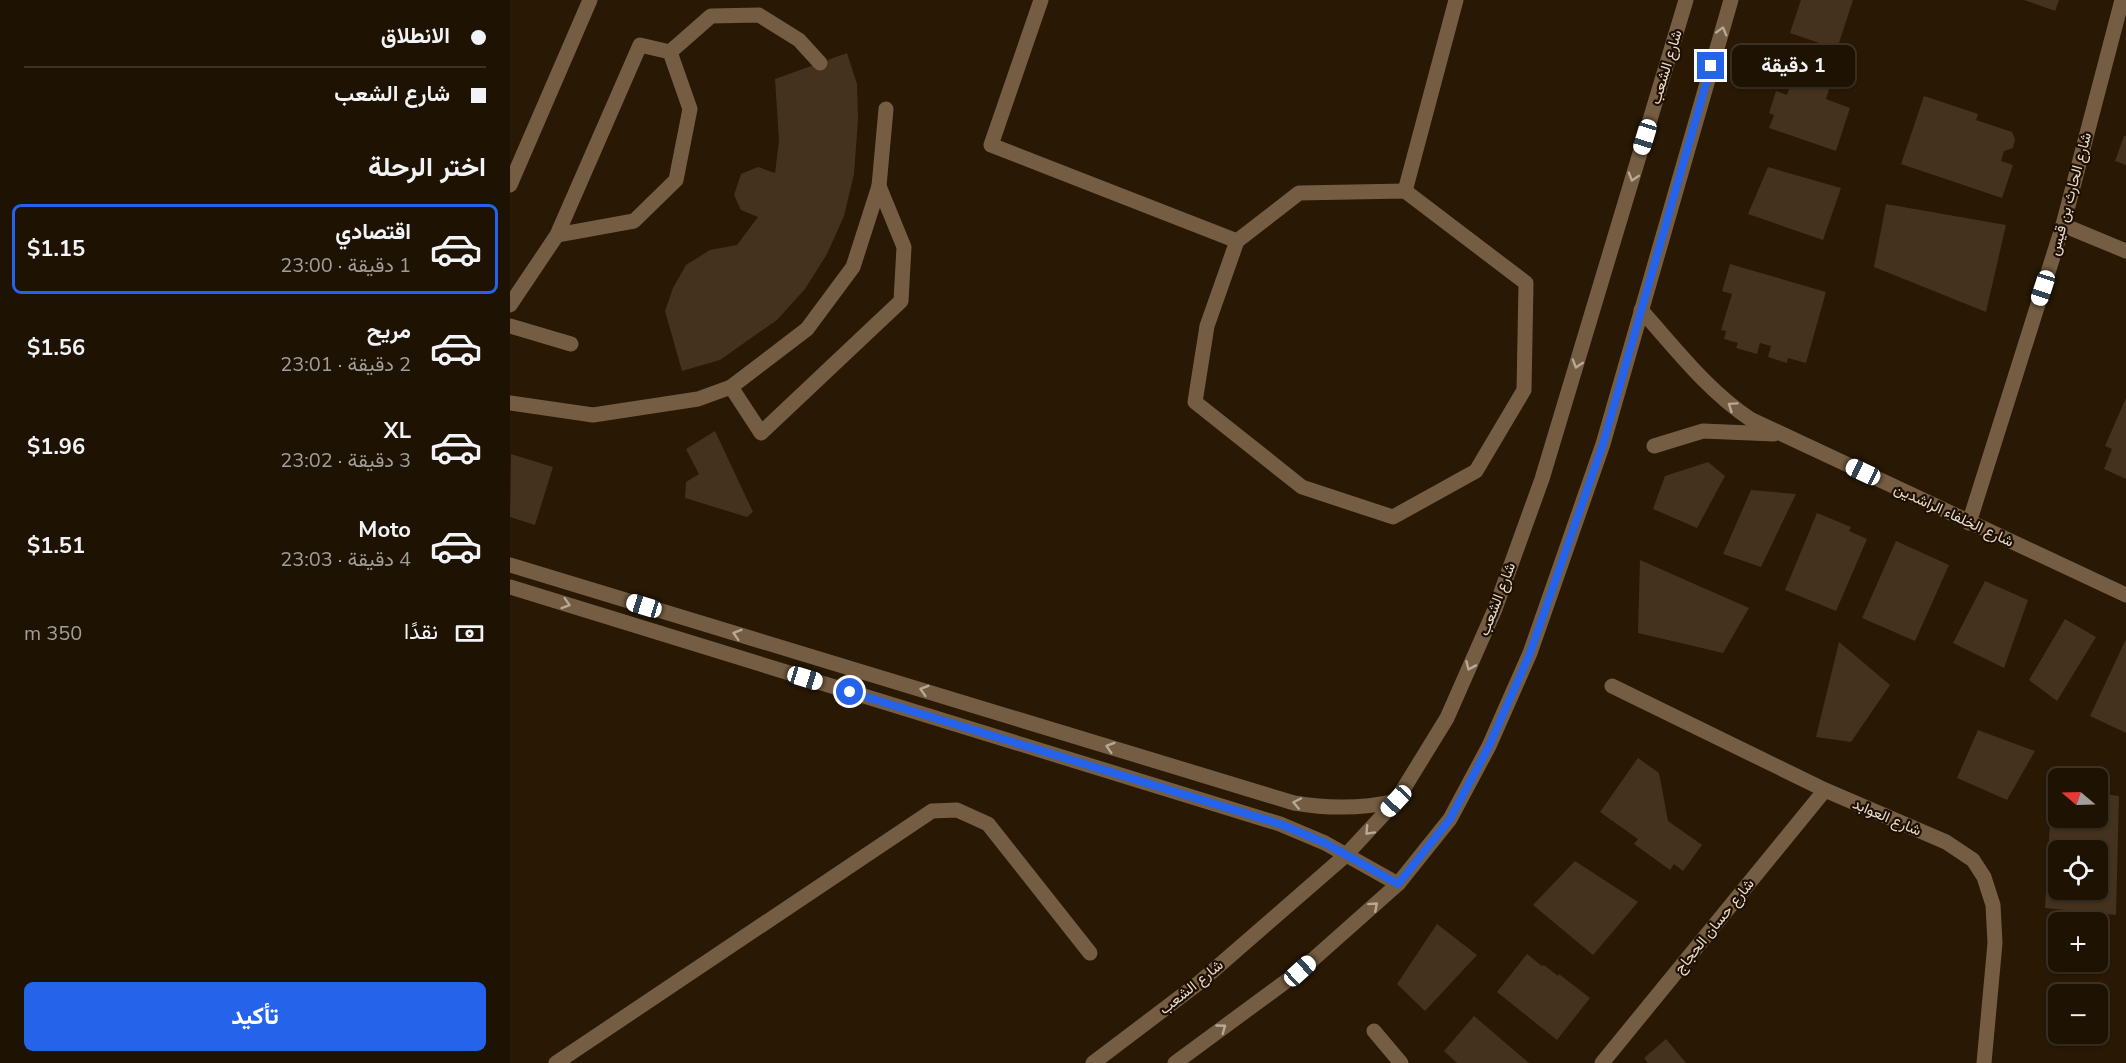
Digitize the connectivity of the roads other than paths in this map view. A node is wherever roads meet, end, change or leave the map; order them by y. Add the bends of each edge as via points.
1 (590, 0) edge
2 (1041, 0) edge
3 (1456, 0) edge
4 (1686, 0) edge
5 (1731, 0) edge
6 (2122, 0) edge
7 (670, 52) junction
8 (820, 63) dead end
9 (886, 109) dead end
10 (510, 184) edge
11 (879, 186) junction
12 (1406, 191) junction
13 (2063, 225) junction
14 (557, 235) junction
15 (1237, 241) junction
16 (2126, 251) edge
17 (510, 304) edge
18 (1641, 310) junction
19 (510, 326) edge
20 (571, 344) dead end
21 (731, 387) junction
22 (510, 403) edge
23 (1782, 435) junction
24 (1654, 446) dead end
25 (1969, 523) junction
26 (510, 565) edge
27 (510, 587) edge
28 (2126, 595) edge
29 (1612, 686) dead end
30 (1825, 790) junction
31 (1396, 801) junction
32 (1346, 855) junction
33 (1398, 884) junction
34 (1090, 953) dead end
35 (1374, 1031) dead end
36 (556, 1063) edge
37 (1093, 1063) edge
38 (1175, 1063) edge
39 (1401, 1063) edge
40 (1602, 1063) edge
41 (1984, 1063) edge

1 - 10 street
2 - 15 street via 991,145
3 - 12 street
4 -> 31 street, شارع الشعب via 1542,479 1495,609 1447,718
18 -> 5 street
6 - 13 street, شارع الحارث بن قيس
7 - 8 street via 711,16 759,15 799,40
7 - 14 street via 639,45
7 - 14 street via 690,109 676,180 634,221
9 - 11 street
11 - 21 street via 853,267 807,329
11 - 21 street via 904,246 901,301 761,433
12 - 15 street via 1299,193
12 - 15 street via 1526,283 1524,390 1476,471 1393,517 1302,487 1195,402 1208,326
13 - 16 street
13 - 25 street, شارع الحارث بن قيس
14 - 17 street
23 -> 18 street, شارع الخلفاء الراشدين via 1721,399
18 - 33 street via 1603,444 1530,653 1489,746 1450,819
19 - 20 street
21 - 22 street via 698,399 593,415
23 - 24 street, شارع الخلفاء الراشدين via 1703,431
23 - 25 street, شارع الخلفاء الراشدين
25 - 28 street, شارع الخلفاء الراشدين
31 -> 26 street via 1347,808 1294,803
27 -> 32 street via 1280,824
29 - 30 street, شارع العوابد
30 - 40 street, شارع حسان الحجاج
30 - 41 street, شارع العوابد via 1946,842 1973,860 1984,877 1993,905 1995,943
31 -> 32 street, شارع الشعب
32 - 33 street
32 - 37 street, شارع الشعب via 1200,982
38 -> 33 street via 1300,971
34 - 36 street via 988,824 957,810 932,812
35 - 39 street

